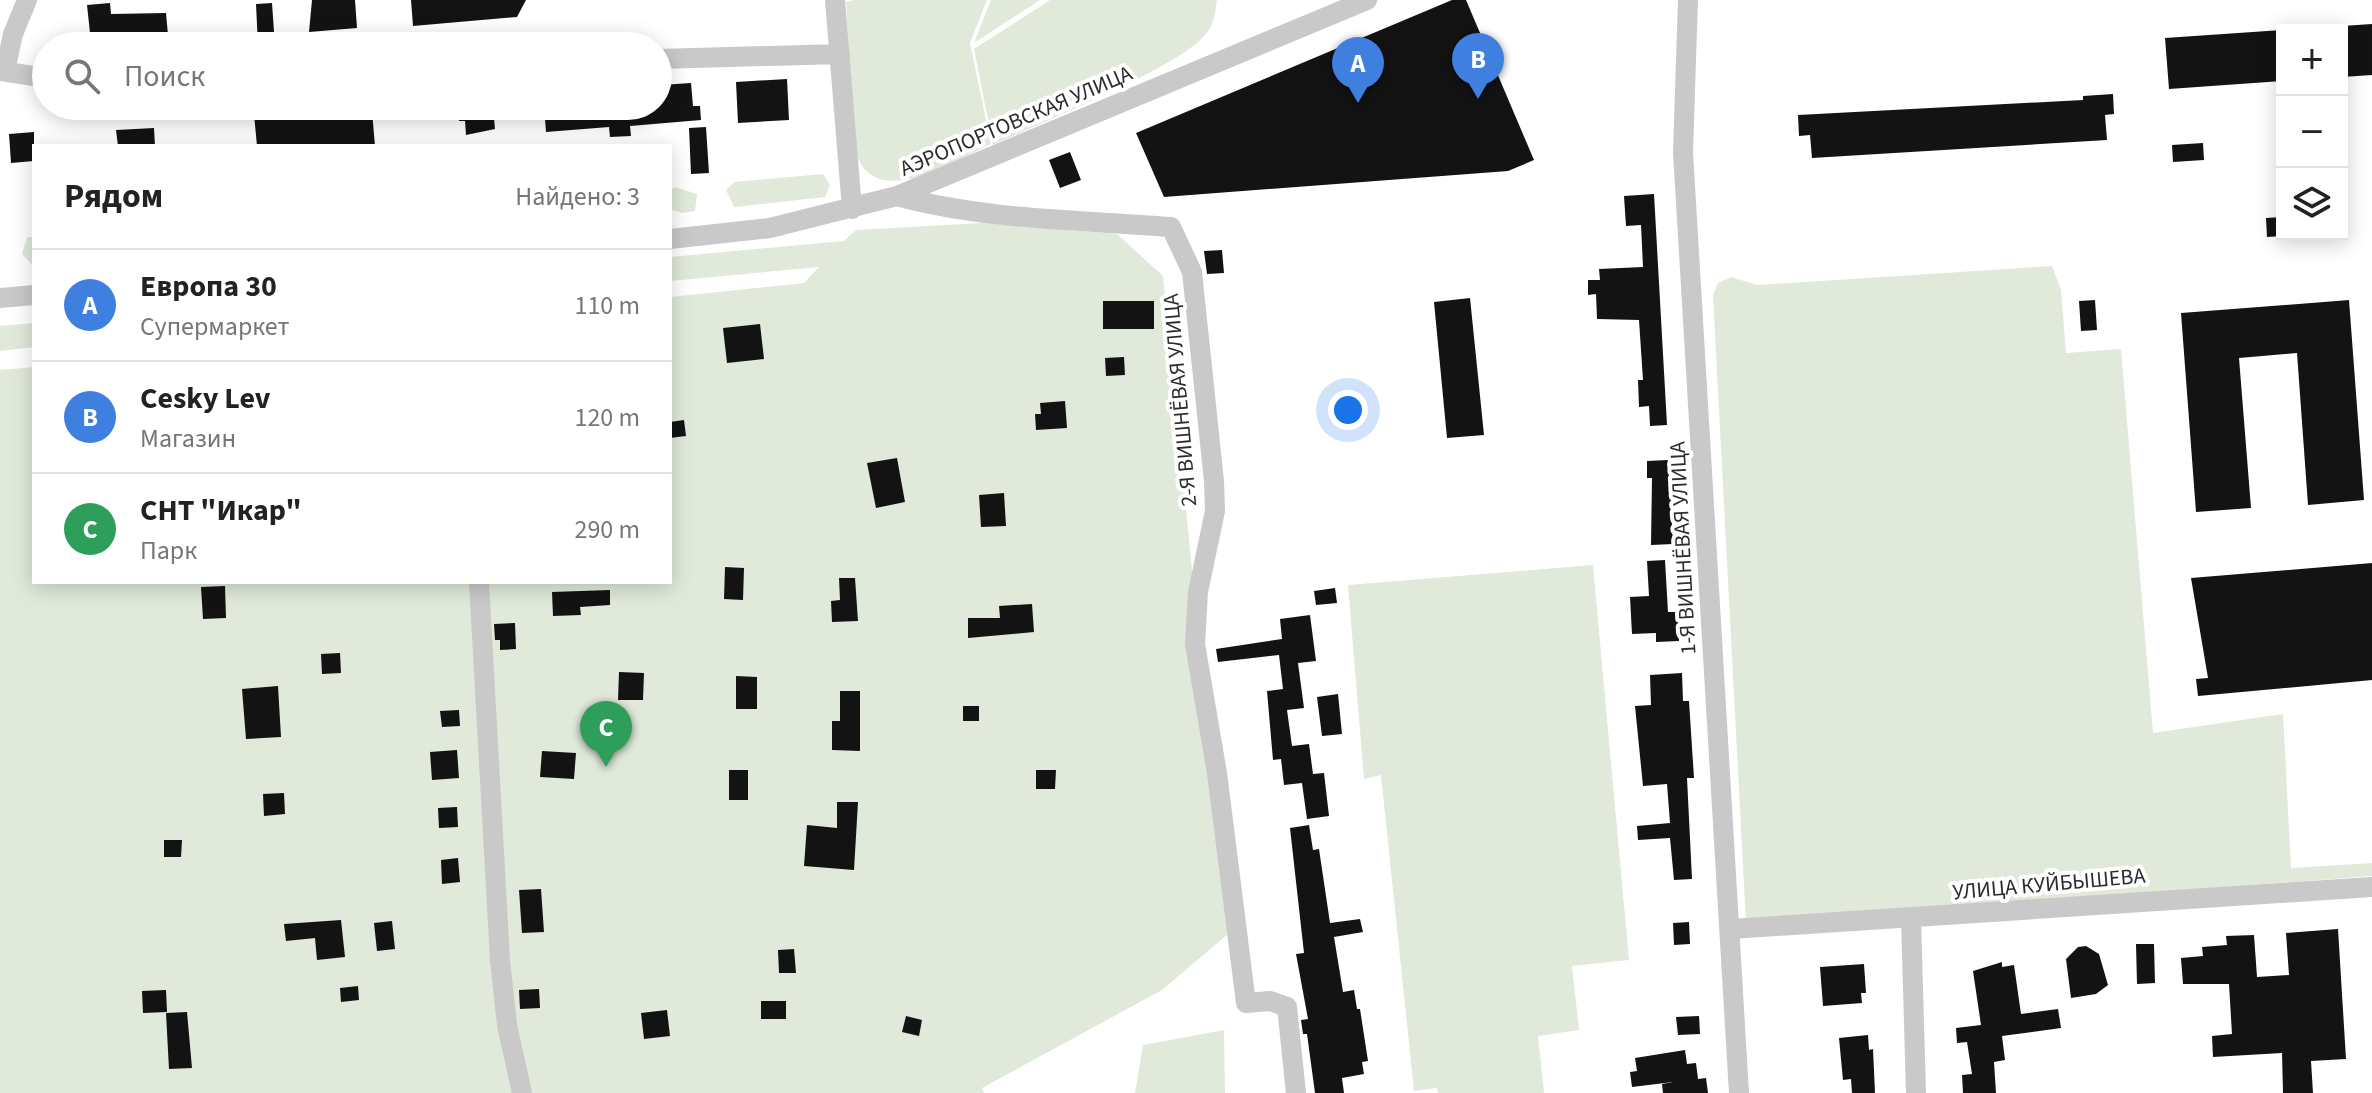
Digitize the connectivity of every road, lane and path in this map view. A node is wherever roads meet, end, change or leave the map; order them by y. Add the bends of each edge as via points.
1 (27, 0) edge
2 (835, 0) edge
3 (1367, 0) edge
4 (1688, 0) edge
5 (840, 54) junction
6 (672, 59) edge
7 (3, 71) edge
8 (32, 76) edge
9 (897, 196) junction
10 (852, 209) junction
11 (672, 239) edge
12 (32, 295) edge
13 (0, 298) edge
14 (479, 584) edge
15 (2372, 887) edge
16 (1911, 919) junction
17 (1730, 929) junction
18 (522, 1093) edge
19 (1296, 1093) edge
20 (1739, 1093) edge
21 (1916, 1093) edge

1 - 7 street
2 - 5 street
3 - 9 street, АЭРОПОРТОВСКАЯ УЛИЦА
4 - 17 street, 1-Я ВИШНЁВАЯ УЛИЦА via 1683,152
5 - 6 street
5 - 10 street
7 - 8 street
9 - 10 street, АЭРОПОРТОВСКАЯ УЛИЦА
9 - 19 street, 2-Я ВИШНЁВАЯ УЛИЦА via 983,213 1171,227 1192,272 1215,511 1198,592 1195,644 1246,1003 1270,1001 1287,1007
10 - 11 street, АЭРОПОРТОВСКАЯ УЛИЦА via 770,228
12 - 13 street
14 - 18 street via 500,960
15 - 16 street, УЛИЦА КУЙБЫШЕВА
16 - 17 street, УЛИЦА КУЙБЫШЕВА
16 - 21 street
17 - 20 street, 1-Я ВИШНЁВАЯ УЛИЦА

